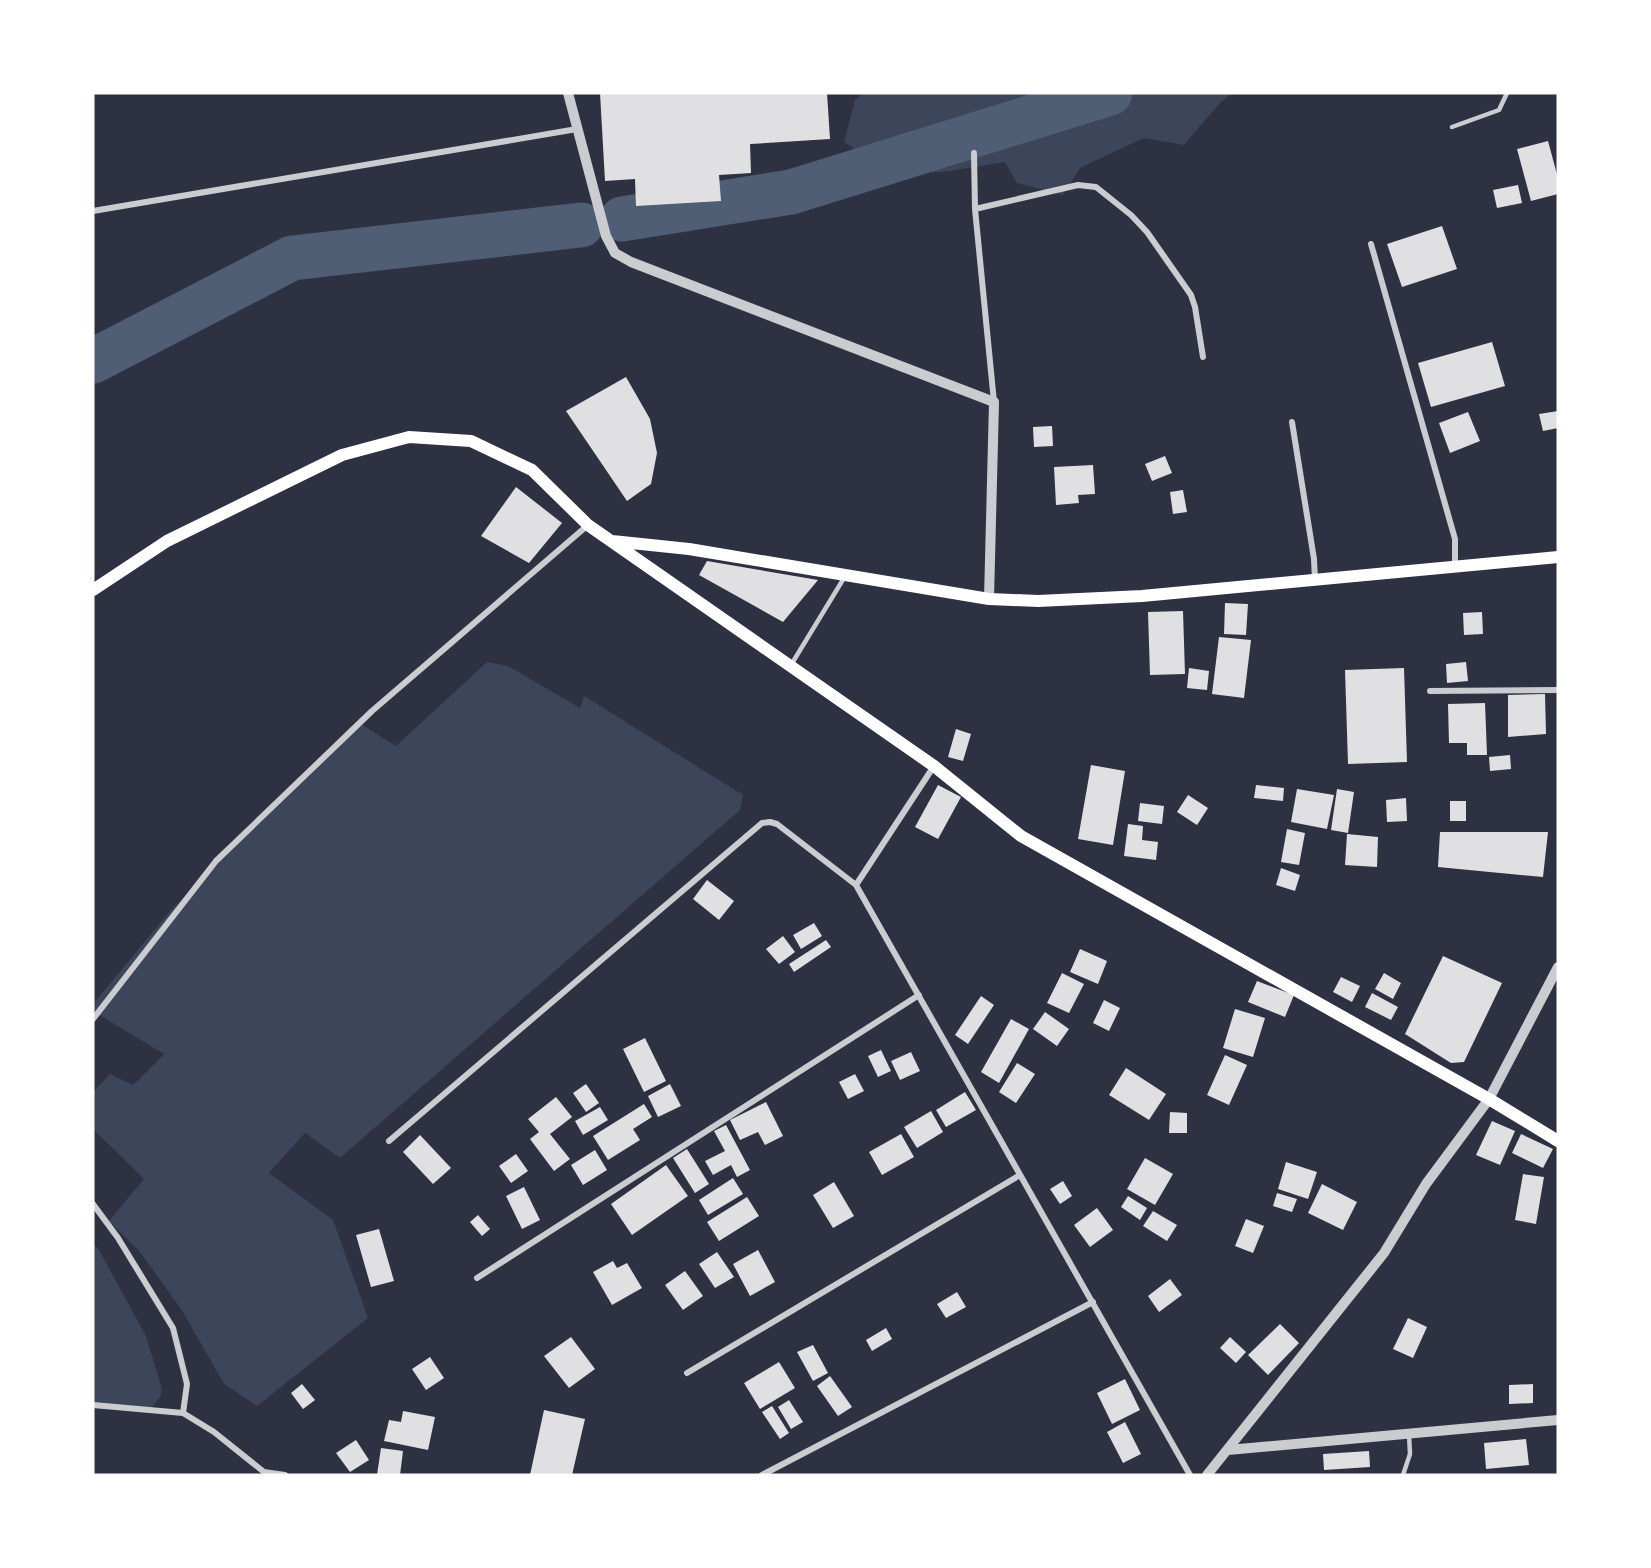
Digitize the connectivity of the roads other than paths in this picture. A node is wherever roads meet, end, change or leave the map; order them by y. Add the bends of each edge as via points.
1 (568, 93) edge
2 (1507, 93) edge
3 (1452, 126) dead end
4 (577, 129) junction
5 (974, 153) dead end
6 (975, 209) junction
7 (93, 211) edge
8 (1371, 244) dead end
9 (1203, 357) dead end
10 (994, 402) junction
11 (1292, 422) dead end
12 (588, 525) junction
13 (610, 541) junction
14 (1558, 557) edge
15 (1455, 566) junction
16 (845, 575) junction
17 (1315, 580) junction
18 (93, 590) edge
19 (989, 599) junction
20 (790, 665) junction
21 (1558, 690) edge
22 (1430, 691) dead end
23 (934, 766) junction
24 (856, 885) junction
25 (1558, 967) edge
26 (919, 995) junction
27 (93, 1019) edge
28 (1489, 1099) junction
29 (1558, 1141) edge
30 (389, 1142) dead end
31 (1020, 1175) junction
32 (93, 1204) edge
33 (477, 1278) dead end
34 (1093, 1302) junction
35 (687, 1373) dead end
36 (93, 1405) edge
37 (183, 1413) junction
38 (1558, 1420) edge
39 (1409, 1434) junction
40 (1228, 1450) junction
41 (285, 1475) edge
42 (762, 1475) edge
43 (1190, 1475) edge
44 (1207, 1475) edge
45 (1403, 1475) edge

1 - 4 street
2 - 3 lane via 1498,110
4 - 7 street
4 - 10 street via 606,236 615,253
5 - 6 street
6 - 9 street via 1078,185 1096,186 1147,232 1191,295
6 - 10 street
8 - 15 street via 1455,539
10 - 19 street
11 - 17 street
12 - 13 main road
12 - 18 main road via 532,470 471,441 409,437 342,455 167,541
12 - 27 street via 372,711 216,861
13 - 16 main road via 689,549
13 - 20 main road
14 - 15 main road
15 - 17 main road
16 - 19 main road
16 - 20 lane
17 - 19 main road via 1084,600
20 - 23 main road
21 - 22 street
23 - 24 street
23 - 28 main road via 1021,836
24 - 26 street
24 - 30 street via 777,824 762,823
25 - 28 street
26 - 31 street
26 - 33 street
28 - 29 main road
28 - 40 street via 1426,1184 1384,1253
31 - 34 street
31 - 35 street
32 - 37 street via 173,1328 187,1384
34 - 42 street
34 - 43 street
36 - 37 street
37 - 41 street via 214,1432 264,1473
38 - 39 street
39 - 40 street
39 - 45 lane via 1410,1454
40 - 44 street

